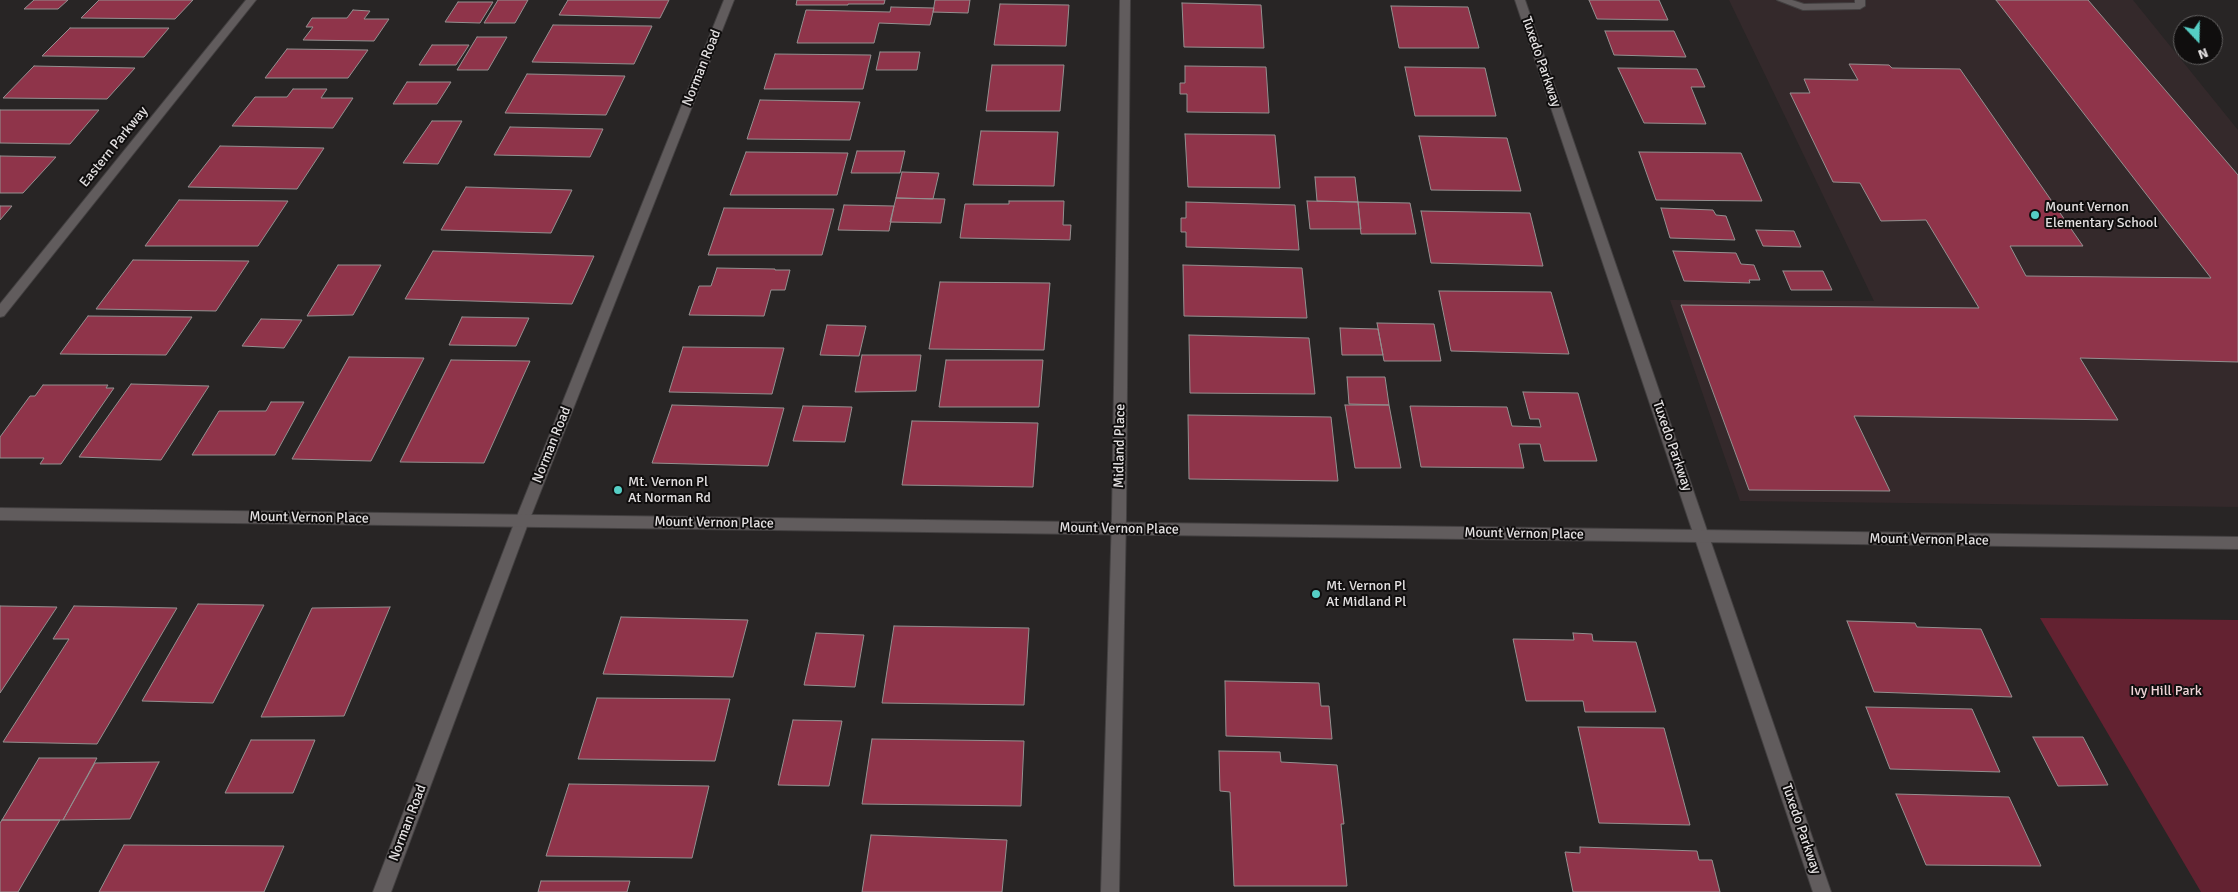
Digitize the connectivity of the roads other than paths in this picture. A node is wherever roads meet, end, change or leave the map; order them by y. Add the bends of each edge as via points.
1 (252, 0) edge
2 (729, 0) edge
3 (1125, 0) edge
4 (1520, 0) edge
5 (1782, 0) edge
6 (1860, 0) edge
7 (0, 313) edge
8 (0, 514) edge
9 (522, 520) junction
10 (1119, 529) junction
11 (1703, 537) junction
12 (2238, 544) edge
13 (382, 892) edge
14 (1110, 892) edge
15 (1822, 892) edge

1 - 7 street, Eastern Parkway
2 - 9 street, Norman Road
3 - 10 street, Midland Place
4 - 11 street, Tuxedo Parkway
5 - 6 street via 1803,7 1860,6
8 - 9 street, Mount Vernon Place
9 - 10 street, Mount Vernon Place
9 - 13 street, Norman Road
10 - 11 street, Mount Vernon Place
10 - 14 street, Midland Place
11 - 12 street, Mount Vernon Place
11 - 15 street, Tuxedo Parkway

